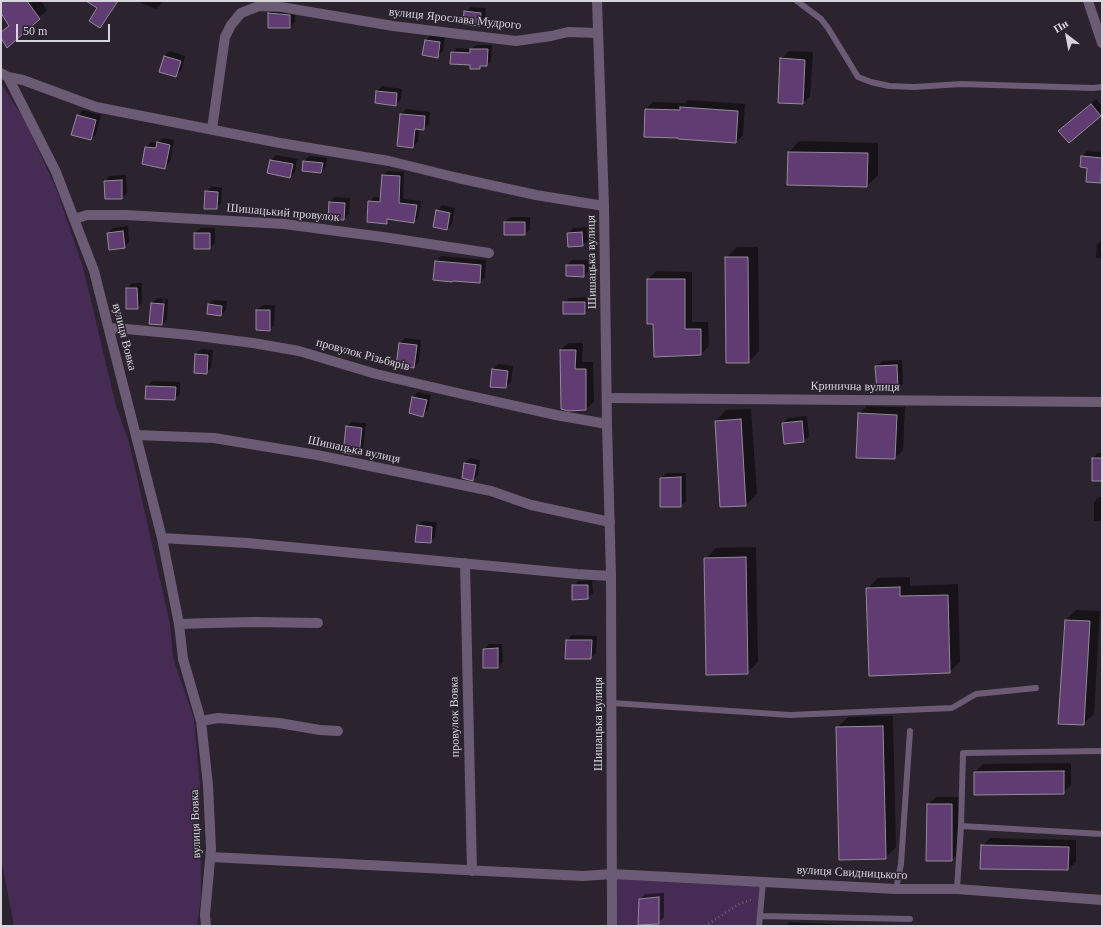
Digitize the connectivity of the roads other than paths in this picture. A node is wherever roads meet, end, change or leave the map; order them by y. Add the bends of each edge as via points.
1 (597, 1) edge
2 (797, 1) edge
3 (1088, 1) edge
4 (598, 32) junction
5 (1102, 43) edge
6 (4, 75) edge
7 (1102, 87) edge
8 (212, 129) junction
9 (604, 206) junction
10 (74, 219) junction
11 (489, 253) dead end
12 (109, 328) junction
13 (607, 398) junction
14 (1102, 402) edge
15 (607, 424) junction
16 (136, 435) junction
17 (610, 522) junction
18 (162, 538) junction
19 (465, 563) junction
20 (611, 576) junction
21 (318, 623) dead end
22 (179, 624) junction
23 (1036, 688) dead end
24 (612, 703) junction
25 (201, 721) junction
26 (338, 731) dead end
27 (910, 731) dead end
28 (1102, 751) edge
29 (961, 826) junction
30 (1102, 834) edge
31 (211, 857) junction
32 (472, 871) junction
33 (612, 874) junction
34 (763, 882) junction
35 (896, 889) junction
36 (957, 889) junction
37 (1102, 900) edge
38 (760, 916) junction
39 (910, 919) dead end
40 (206, 926) edge
41 (612, 926) edge
42 (759, 926) edge

1 - 4 street, Шишацька вулиця
2 - 7 lane via 821,19 858,76 871,82 914,87 961,84
3 - 5 street
4 - 8 street, вулиця Ярослава Мудрого via 568,32 516,41 393,26 282,7 259,6 241,13 225,37
4 - 9 street, Шишацька вулиця
6 - 8 street via 96,107
6 - 10 street, вулиця Вовка via 56,172
8 - 9 street via 389,161 536,195
9 - 13 street, Шишацька вулиця
10 - 11 street, Шишацький провулок via 87,215 126,215 284,224
10 - 12 street, вулиця Вовка via 94,271
12 - 15 street, провулок Різьбярів via 190,335 299,351 376,374
12 - 16 street, вулиця Вовка
13 - 14 street, Кринична вулиця
13 - 15 street, Шишацька вулиця
15 - 17 street, Шишацька вулиця
16 - 17 street, Шишацька вулиця via 214,438 317,454 491,492
16 - 18 street, вулиця Вовка
17 - 20 street, Шишацька вулиця
18 - 19 street
18 - 22 street, вулиця Вовка
19 - 20 street
19 - 32 street, провулок Вовка
20 - 24 street, Шишацька вулиця
21 - 22 street
22 - 25 street, вулиця Вовка via 183,659
23 - 24 lane via 976,694 952,708 790,715
24 - 33 street, Шишацька вулиця
25 - 26 street via 218,718
25 - 31 street, вулиця Вовка via 208,785
27 - 35 lane via 901,864
28 - 29 lane via 963,753
29 - 30 lane
29 - 36 lane
31 - 32 street, вулиця Свидницького
31 - 40 street, вулиця Вовка
32 - 33 street, вулиця Свидницького via 582,876
33 - 34 street, вулиця Свидницького
33 - 41 street, Шишацька вулиця
34 - 35 street, вулиця Свидницького
34 - 38 lane
35 - 36 street, вулиця Свидницького
36 - 37 street, вулиця Свидницького
38 - 39 lane
38 - 42 lane

